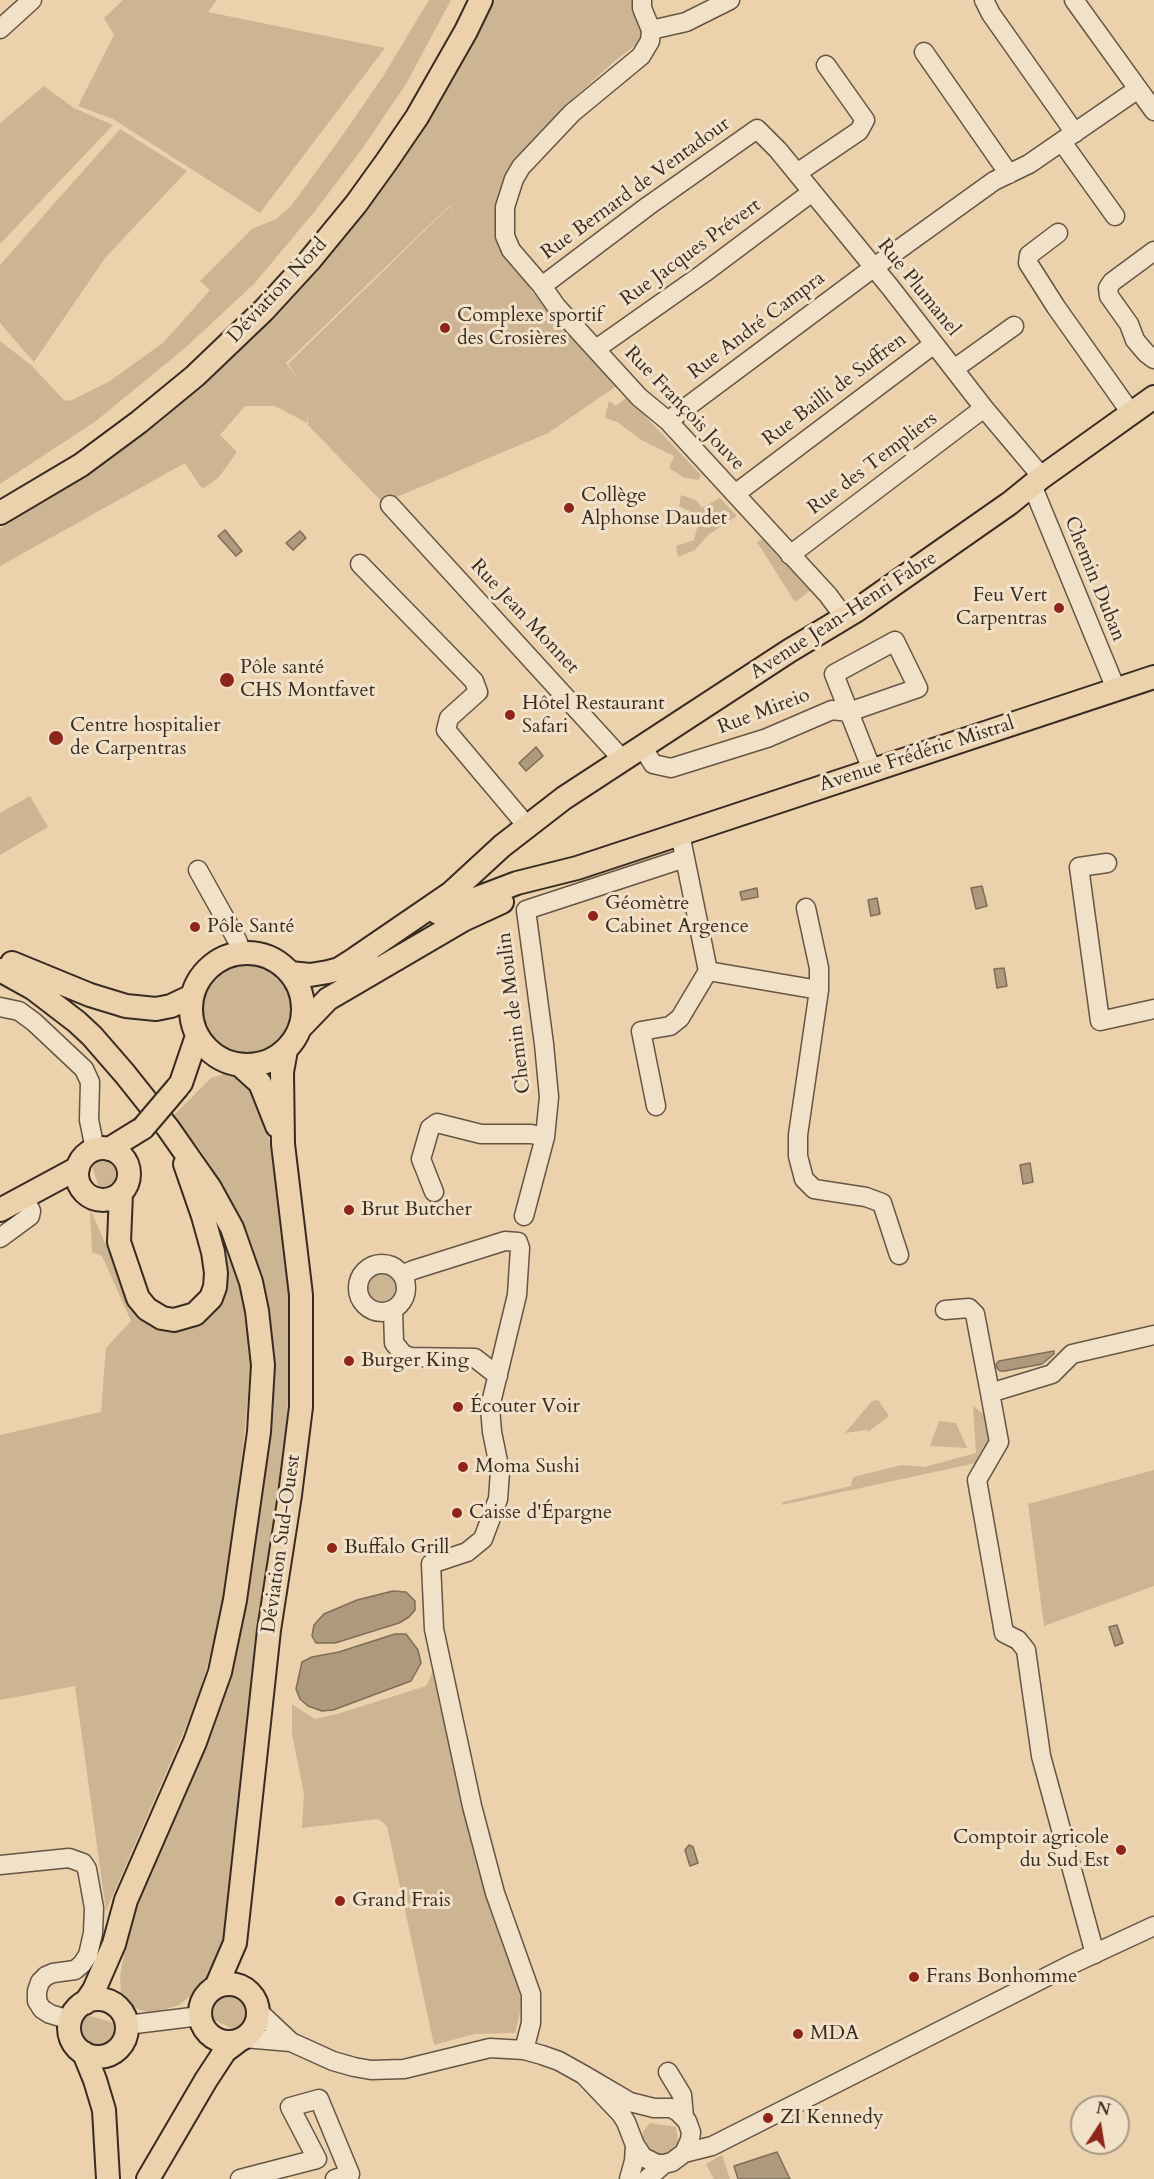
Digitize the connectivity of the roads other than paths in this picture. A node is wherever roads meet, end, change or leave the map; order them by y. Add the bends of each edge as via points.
1 (32, 0) edge
2 (465, 0) edge
3 (481, 0) edge
4 (642, 0) edge
5 (730, 0) edge
6 (984, 0) edge
7 (1074, 0) edge
8 (0, 28) edge
9 (651, 30) junction
10 (924, 52) dead end
11 (826, 65) dead end
12 (1138, 88) junction
13 (1154, 111) edge
14 (757, 129) joint
15 (1068, 137) junction
16 (797, 173) junction
17 (1002, 178) junction
18 (812, 192) junction
19 (1115, 216) dead end
20 (1058, 233) dead end
21 (1154, 251) edge
22 (873, 267) junction
23 (542, 286) junction
24 (1014, 326) dead end
25 (934, 344) junction
26 (596, 349) junction
27 (1154, 359) edge
28 (954, 369) junction
29 (1154, 397) edge
30 (984, 408) junction
31 (1131, 413) junction
32 (668, 421) junction
33 (1037, 481) junction
34 (735, 494) junction
35 (0, 498) edge
36 (390, 505) dead end
37 (0, 513) edge
38 (790, 555) junction
39 (360, 564) dead end
40 (845, 618) junction
41 (1154, 676) edge
42 (1116, 689) junction
43 (849, 712) junction
44 (643, 748) junction
45 (623, 760) junction
46 (872, 770) junction
47 (527, 826) junction
48 (680, 834) junction
49 (504, 853) junction
50 (685, 858) junction
51 (1107, 863) dead end
52 (577, 868) junction
53 (198, 870) dead end
54 (518, 883) junction
55 (460, 904) junction
56 (806, 908) dead end
57 (242, 953) junction
58 (403, 955) junction
59 (0, 957) edge
60 (356, 958) junction
61 (0, 970) edge
62 (708, 971) junction
63 (290, 972) junction
64 (819, 990) junction
65 (192, 996) junction
66 (0, 1007) edge
67 (1154, 1009) edge
68 (300, 1028) junction
69 (197, 1036) junction
70 (286, 1050) junction
71 (231, 1063) junction
72 (179, 1085) junction
73 (656, 1106) dead end
74 (142, 1129) junction
75 (545, 1137) junction
76 (175, 1138) junction
77 (283, 1144) junction
78 (102, 1149) junction
79 (128, 1166) junction
80 (78, 1168) junction
81 (434, 1192) dead end
82 (122, 1193) junction
83 (28, 1195) junction
84 (92, 1197) junction
85 (0, 1210) edge
86 (524, 1216) dead end
87 (0, 1238) edge
88 (119, 1242) junction
89 (898, 1255) dead end
90 (402, 1275) junction
91 (393, 1310) junction
92 (945, 1311) dead end
93 (1154, 1335) edge
94 (498, 1376) junction
95 (990, 1393) junction
96 (0, 1865) edge
97 (1154, 1926) edge
98 (235, 1943) junction
99 (114, 1944) junction
100 (1095, 1954) junction
101 (216, 1987) junction
102 (248, 1991) junction
103 (78, 2011) junction
104 (258, 2011) junction
105 (121, 2015) junction
106 (200, 2016) junction
107 (240, 2040) junction
108 (291, 2042) junction
109 (524, 2050) junction
110 (115, 2051) junction
111 (84, 2053) junction
112 (584, 2075) junction
113 (658, 2107) junction
114 (104, 2110) junction
115 (686, 2121) junction
116 (743, 2130) junction
117 (634, 2142) junction
118 (684, 2153) junction
119 (664, 2164) junction
120 (108, 2179) edge
121 (148, 2179) edge
122 (240, 2179) edge
123 (335, 2179) edge
124 (629, 2179) edge
125 (647, 2179) edge

1 - 8 street
2 - 35 main road, Déviation Nord via 402,113 365,168 264,290 166,381 98,436
3 - 37 main road, Déviation Nord via 417,117 387,161 310,260 264,310 195,376 139,422 81,465
4 - 9 street
5 - 9 street via 686,22
6 - 15 street
7 - 12 street
9 - 23 street, Rue François Jouve via 650,41 640,56 572,113 538,147 514,179 505,207 505,236 511,250
10 - 17 street
11 - 16 street via 865,120 859,132
12 - 13 street
12 - 15 street, Rue André Campra
14 - 16 street, Rue Plumanel
14 - 23 street, Rue Bernard de Ventadour
15 - 17 street, Rue André Campra
15 - 19 street
16 - 18 street, Rue Plumanel
17 - 22 street, Rue André Campra
18 - 22 street, Rue Plumanel
18 - 26 street, Rue Jacques Prévert
20 - 31 street via 1029,255 1028,263
21 - 27 street via 1108,288 1135,340
22 - 25 street, Rue Plumanel
22 - 32 street, Rue André Campra
23 - 26 street, Rue François Jouve
24 - 28 street
25 - 28 street, Rue Plumanel
25 - 34 street, Rue Bailli de Suffren
26 - 32 street, Rue François Jouve via 639,397
28 - 30 street, Rue Plumanel
29 - 31 main road, Avenue Jean-Henri Fabre
30 - 33 street, Rue Plumanel
30 - 38 street, Rue des Templiers
31 - 33 main road, Avenue Jean-Henri Fabre
32 - 34 street, Rue François Jouve
33 - 40 main road, Avenue Jean-Henri Fabre
33 - 42 street, Chemin Duban
34 - 38 street, Rue François Jouve
36 - 45 street, Rue Jean Monnet
38 - 40 street, Rue François Jouve
39 - 47 street via 474,681 478,692 450,718 446,730
40 - 44 main road, Avenue Jean-Henri Fabre
41 - 42 main road, Avenue Frédéric Mistral
42 - 46 main road, Avenue Frédéric Mistral
43 - 43 street via 918,688 895,641 834,674
43 - 44 street, Rue Mireio via 832,710 766,738 671,768 653,764
43 - 46 street
44 - 45 main road, Avenue Jean-Henri Fabre
45 - 47 main road, Avenue Jean-Henri Fabre
46 - 48 main road, Avenue Frédéric Mistral
47 - 49 main road
47 - 60 main road via 451,893
48 - 50 street
48 - 52 main road, Avenue Frédéric Mistral
49 - 54 main road via 506,877
49 - 55 main road
50 - 62 street
50 - 75 street, Chemin de Moulin via 526,910 549,1097
51 - 67 street via 1079,867 1100,1021
52 - 54 main road
52 - 58 main road via 464,920
53 - 57 street
54 - 55 main road
55 - 58 main road
55 - 60 main road
56 - 64 street via 819,968
57 - 63 main road via 268,957
57 - 65 main road via 208,968
58 - 68 main road via 328,999
59 - 65 main road via 126,1006 156,1009
60 - 63 main road via 328,972
61 - 76 main road via 34,989 92,1036
62 - 64 street
62 - 73 street via 681,1018 670,1026 641,1031
63 - 68 main road via 303,999
64 - 89 street via 798,1135 804,1179 814,1190 882,1203
65 - 69 main road via 192,1024
66 - 78 street via 19,1011 34,1022 84,1069 90,1082 89,1120
68 - 70 main road
69 - 71 main road via 204,1046
69 - 72 main road
70 - 71 main road via 257,1065
70 - 77 main road via 282,1072
71 - 72 main road
71 - 77 main road via 260,1083
72 - 74 main road, bridge
74 - 78 main road
74 - 79 main road
75 - 81 street via 481,1134 437,1123 430,1128 422,1159
75 - 86 street, Chemin de Moulin
76 - 88 main road via 213,1252 217,1278 211,1298 189,1316 174,1320 153,1314 135,1293
76 - 99 main road via 216,1197 241,1251 259,1329 262,1406 235,1600 219,1672 195,1742 126,1900
77 - 98 main road, Déviation Sud-Ouest via 301,1294 301,1407 269,1630
78 - 79 main road via 121,1155
78 - 80 main road via 84,1156
79 - 82 main road via 128,1184
80 - 83 main road
80 - 84 main road via 79,1184
82 - 84 main road via 107,1200
82 - 88 main road
83 - 84 main road via 65,1191
83 - 85 main road
83 - 87 street via 30,1216
84 - 88 main road
90 - 91 street via 405,1295
90 - 91 street via 393,1267 377,1264 368,1268 358,1281 364,1305 378,1312
90 - 94 street via 504,1241 518,1242 517,1295
91 - 94 street via 394,1343 403,1354 475,1358
92 - 95 street via 969,1308 975,1314
93 - 95 street via 1072,1354 1052,1374
94 - 109 street via 490,1407 500,1471 498,1499 490,1522 483,1539 467,1552 431,1564 434,1629 472,1806 495,1893 531,1994 531,2023
95 - 100 street via 999,1442 977,1480 1004,1633 1018,1640 1026,1650 1041,1756
96 - 103 street via 69,1858 83,1863 87,1869 94,1908 88,1955 75,1970 46,1976 37,1991 37,2001 50,2014
97 - 100 street
98 - 101 main road
98 - 102 main road
99 - 103 main road via 94,1990
99 - 105 main road via 113,1986
100 - 116 street
101 - 102 main road via 233,1985
101 - 106 main road via 202,2002
102 - 104 main road
103 - 105 main road via 103,2000
103 - 111 main road via 70,2032 72,2041
104 - 107 main road via 255,2027
104 - 108 street
105 - 106 street
105 - 110 main road via 123,2043
106 - 107 main road via 214,2039
107 - 108 street
107 - 121 main road via 225,2051 206,2079
108 - 109 street via 333,2061 387,2070 419,2066 472,2050
109 - 112 street via 559,2061
110 - 111 main road via 101,2057
110 - 114 main road
111 - 114 main road
112 - 113 street via 630,2102
112 - 117 street via 621,2114
113 - 115 street via 678,2112
113 - 115 street via 673,2078 682,2095
113 - 117 street via 640,2116 633,2130
114 - 120 main road
115 - 116 street via 699,2132 715,2135
115 - 118 street via 690,2140
116 - 118 street via 712,2146
117 - 119 street via 643,2157
117 - 124 street
118 - 119 street
119 - 125 street
122 - 123 street via 317,2159 290,2107 319,2099 351,2174

